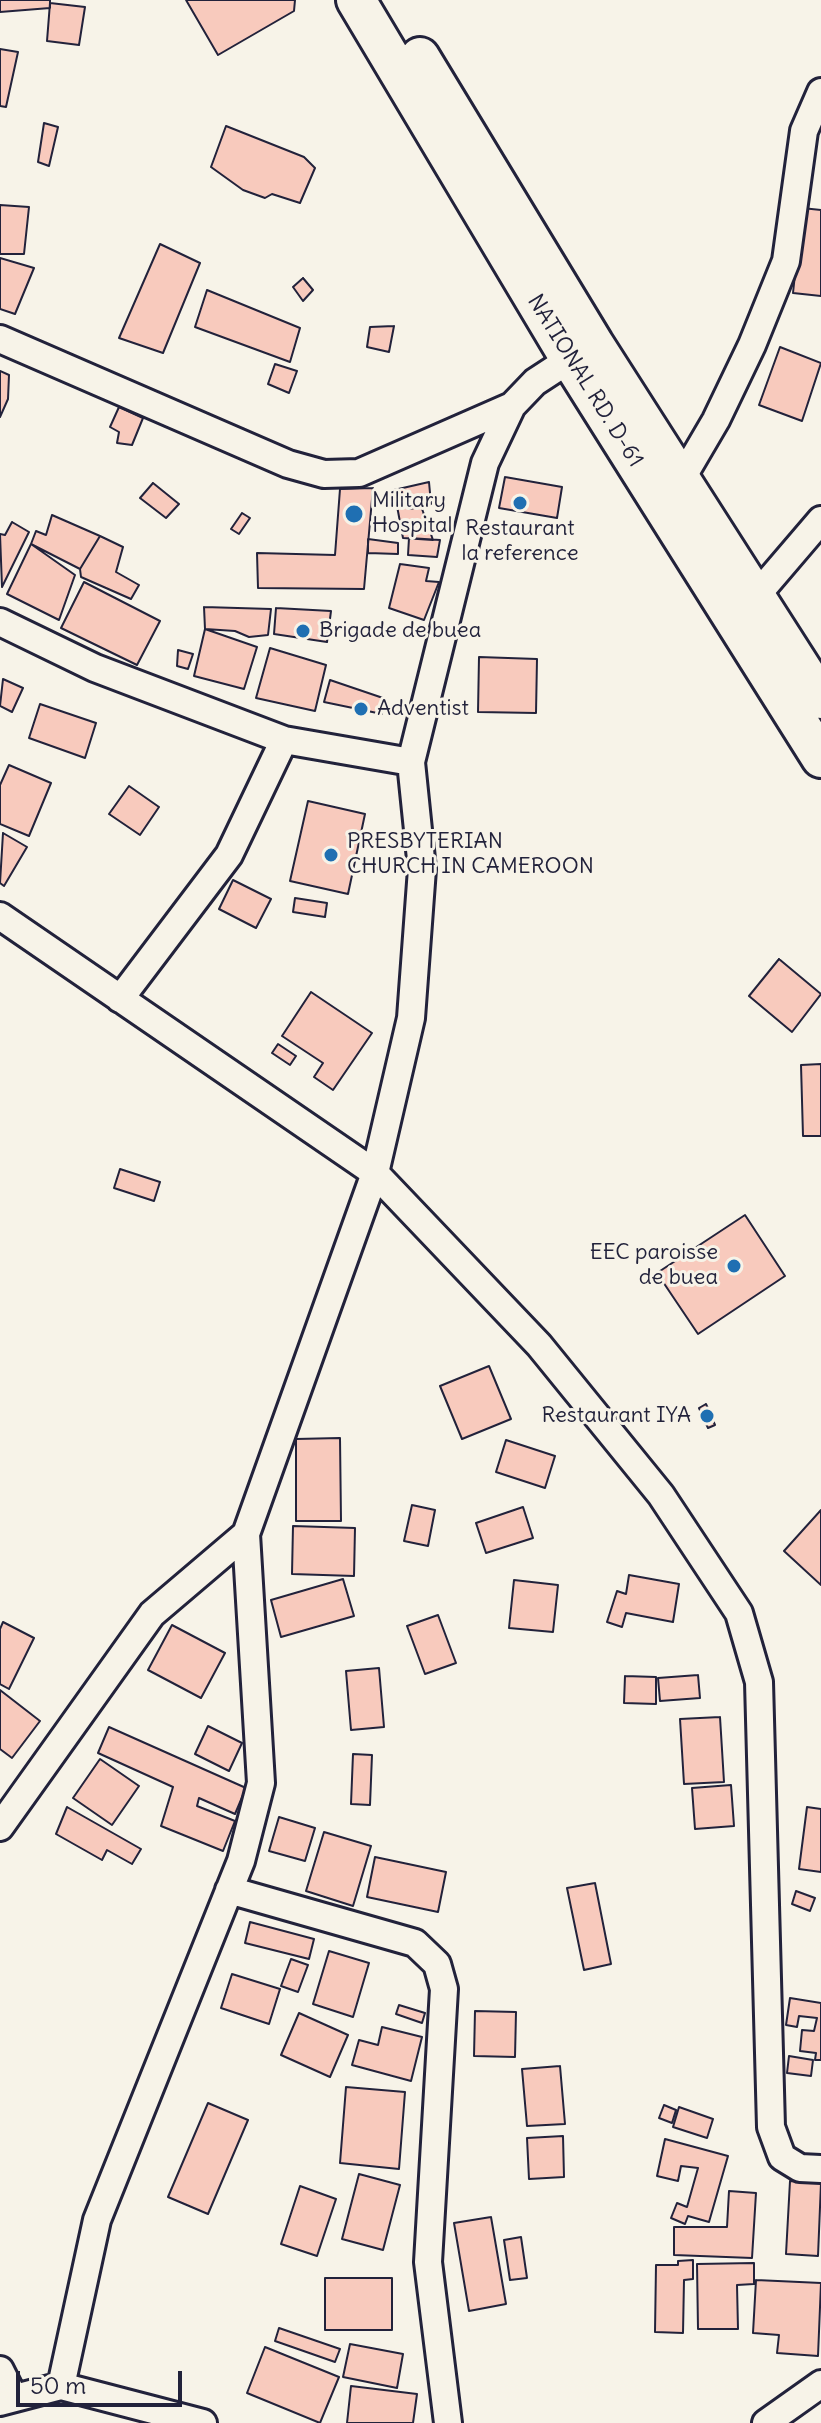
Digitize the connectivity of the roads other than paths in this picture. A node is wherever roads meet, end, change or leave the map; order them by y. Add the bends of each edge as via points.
1 (356, 0) edge
2 (386, 0) edge
3 (821, 92) edge
4 (0, 339) edge
5 (582, 352) junction
6 (512, 406) junction
7 (682, 478) junction
8 (821, 520) edge
9 (756, 596) junction
10 (0, 622) edge
11 (821, 699) edge
12 (284, 740) junction
13 (821, 758) edge
14 (411, 762) junction
15 (0, 916) edge
16 (120, 999) junction
17 (375, 1173) junction
18 (246, 1534) junction
19 (0, 1827) edge
20 (229, 1890) junction
21 (821, 2169) edge
22 (0, 2370) edge
23 (821, 2384) edge
24 (61, 2386) junction
25 (7, 2400) edge
26 (203, 2423) edge
27 (448, 2423) edge
28 (766, 2423) edge

1 - 5 highway, NATIONAL RD. D-61
2 - 5 highway, NATIONAL RD. D-61
3 - 7 street via 804,131 786,261 752,345
4 - 6 street via 288,464 324,474 359,473
5 - 6 street via 535,382
5 - 7 highway, NATIONAL RD. D-61
5 - 13 highway, NATIONAL RD. D-61
6 - 14 street via 485,463
7 - 9 highway, NATIONAL RD. D-61
8 - 9 street
9 - 11 highway, NATIONAL RD. D-61
10 - 12 street via 95,668
12 - 14 street
12 - 16 street via 229,855
14 - 17 street via 422,869 411,1018
15 - 16 street
16 - 17 street
17 - 18 street
17 - 21 street via 539,1345 661,1495 739,1613 759,1682 771,2127 782,2157 800,2168
18 - 19 street via 152,1614
18 - 20 street via 261,1783
20 - 24 street via 97,2220
20 - 27 street via 415,1943 437,1964 444,1989 428,2262
22 - 25 street
23 - 28 street
24 - 25 street
24 - 26 street

